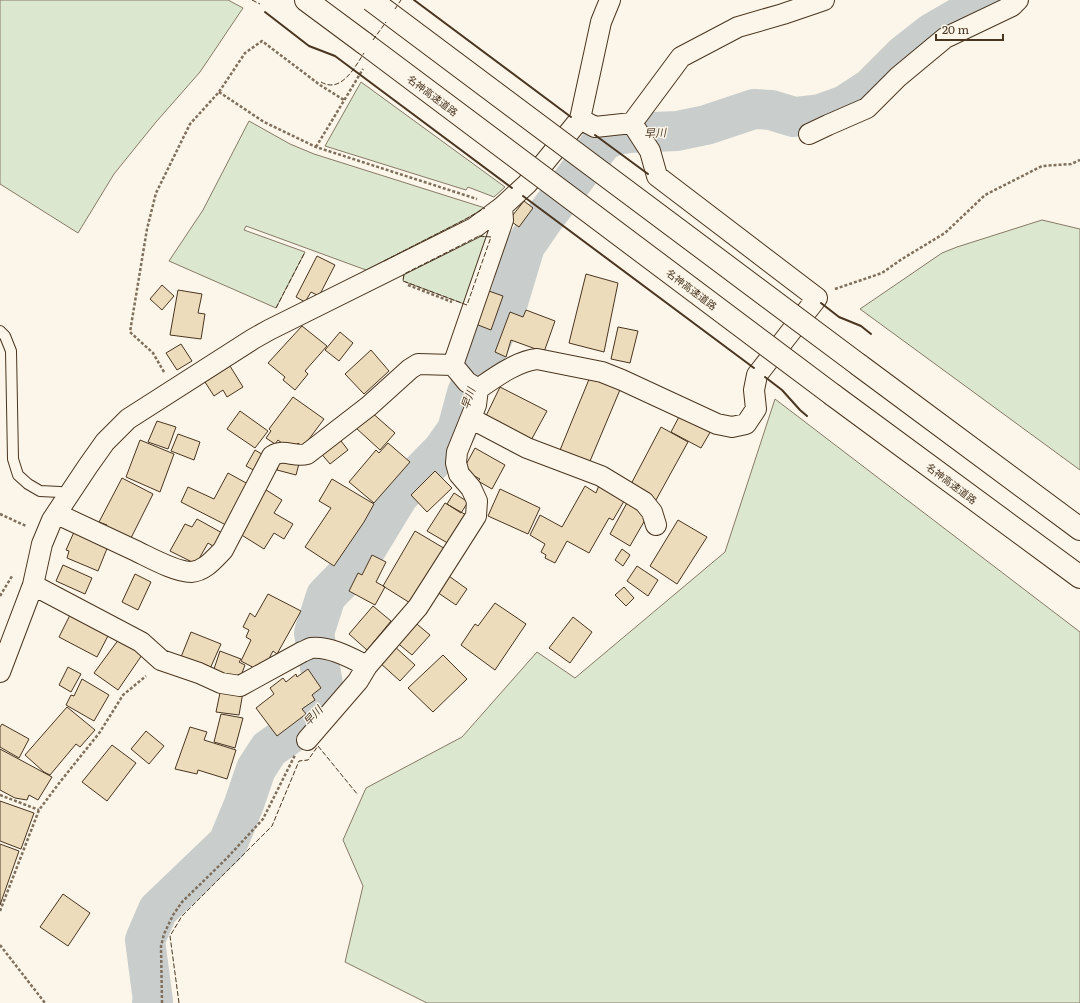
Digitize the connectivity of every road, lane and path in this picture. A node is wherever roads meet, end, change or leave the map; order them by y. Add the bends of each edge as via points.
1 (306, 0) edge
2 (371, 0) edge
3 (610, 0) edge
4 (824, 0) edge
5 (1018, 0) edge
6 (365, 53) junction
7 (219, 92) junction
8 (344, 100) junction
9 (580, 119) junction
10 (637, 130) junction
11 (809, 134) dead end
12 (316, 147) junction
13 (1080, 160) edge
14 (502, 207) junction
15 (388, 270) junction
16 (817, 298) junction
17 (472, 310) junction
18 (0, 331) edge
19 (453, 365) junction
20 (474, 386) junction
21 (175, 389) junction
22 (472, 419) junction
23 (68, 497) junction
24 (0, 514) edge
25 (57, 514) junction
26 (656, 525) dead end
27 (30, 528) dead end
28 (1080, 529) edge
29 (1080, 577) edge
30 (33, 585) junction
31 (161, 660) junction
32 (367, 666) junction
33 (0, 672) edge
34 (306, 740) joint
35 (0, 795) edge
36 (39, 810) junction
37 (0, 911) edge
38 (0, 945) edge
39 (45, 1003) edge
40 (162, 1003) edge

1 - 6 highway, 名神高速道路
2 - 28 highway, bridge
3 - 9 street via 601,22
4 - 10 street via 738,27 682,58
5 - 11 street via 1012,6 946,38 898,77 867,108
6 - 8 path
6 - 29 highway, 名神高速道路, bridge
7 - 8 path via 245,53 262,42
7 - 12 path via 264,122
7 - 21 path via 190,124 156,192 147,229 130,332 153,353
8 - 12 path
9 - 10 street via 595,127
9 - 14 street via 527,184
10 - 16 street via 650,151 657,176
12 - 14 path
13 - 16 path via 1070,164 1042,166 985,195 945,233 882,273 824,292
14 - 15 street via 474,228
14 - 17 street via 503,220
15 - 17 path via 393,279
15 - 21 street via 269,330
16 - 20 street via 757,375 754,390 756,409 746,424 732,427 717,424 602,372 536,359 528,360
17 - 19 street
18 - 23 lane via 11,351 13,459 18,474 40,491 60,492
19 - 20 street
19 - 25 street via 418,364 307,454 301,456 282,452 272,456 223,550 202,569 191,572 177,569
20 - 22 street via 476,405
21 - 23 street via 128,420 105,442
22 - 26 street via 527,448 601,476 644,502 652,512
22 - 32 street via 457,452 456,463 459,474 471,488 477,501 476,516 418,607
23 - 25 street
24 - 27 path
25 - 30 street via 42,544
30 - 31 street via 141,642
30 - 33 street
31 - 32 street via 220,683 240,686 302,652 317,649 338,652
31 - 36 path via 123,695 100,732
32 - 34 street via 358,681
34 - 40 path via 296,754 263,819 182,902 173,915 161,946
35 - 36 path
36 - 37 path
38 - 39 path

